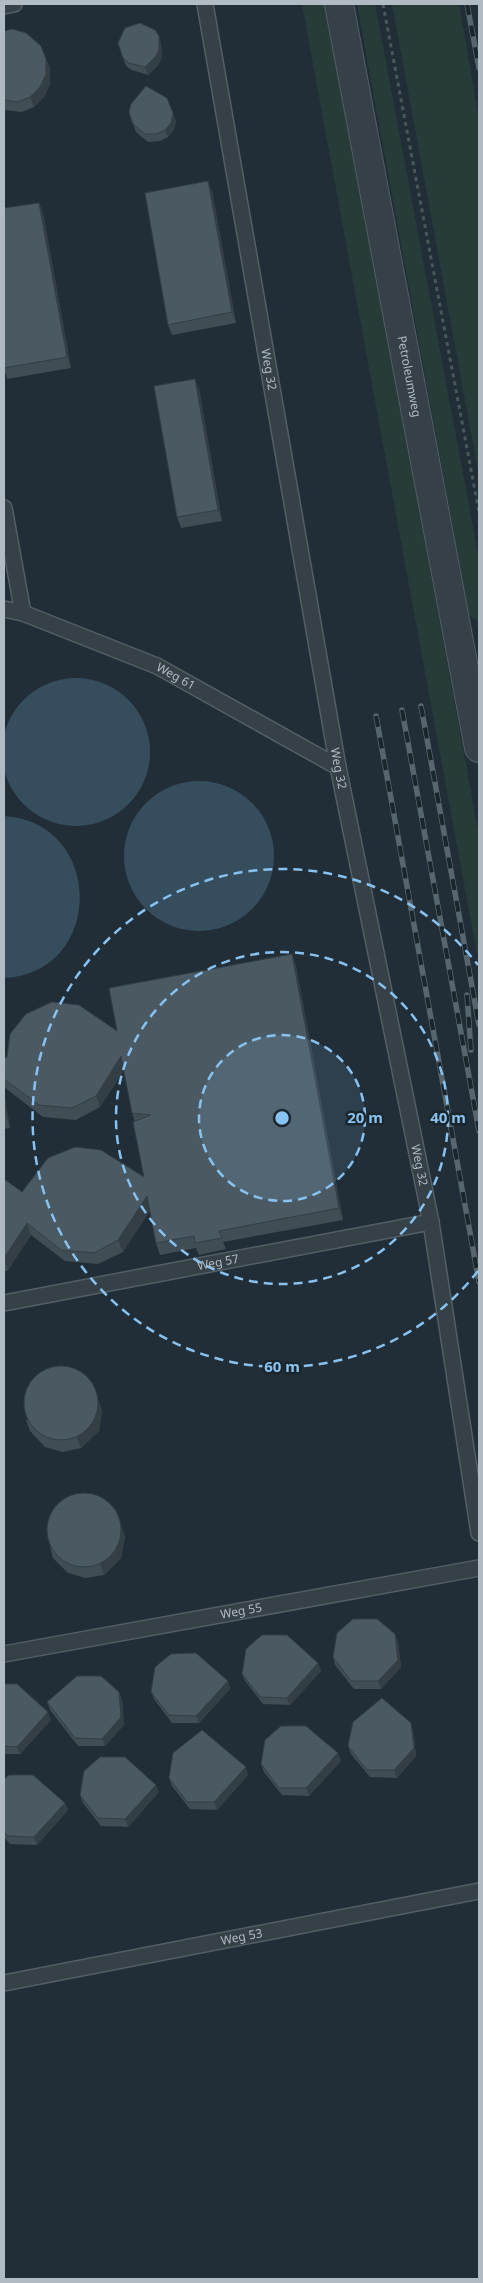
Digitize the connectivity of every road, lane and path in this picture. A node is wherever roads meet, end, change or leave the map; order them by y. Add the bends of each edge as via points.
1 (14, 4) edge
2 (205, 4) edge
3 (339, 4) edge
4 (383, 4) edge
5 (4, 6) edge
6 (4, 508) edge
7 (479, 512) edge
8 (4, 609) edge
9 (23, 613) junction
10 (472, 663) edge
11 (479, 748) edge
12 (338, 767) junction
13 (431, 1222) junction
14 (4, 1303) edge
15 (479, 1533) edge
16 (479, 1568) edge
17 (4, 1654) edge
18 (479, 1891) edge
19 (4, 1983) edge

1 - 5 lane
2 - 12 lane, Weg 32
3 - 10 street, Petroleumweg
4 - 7 path
6 - 9 lane
8 - 9 lane, Weg 61
9 - 12 lane, Weg 61 via 157,666
10 - 11 street, Petroleumweg
12 - 13 lane, Weg 32
13 - 14 lane, Weg 57
13 - 15 lane, Weg 32
16 - 17 lane, Weg 55
18 - 19 lane, Weg 53

